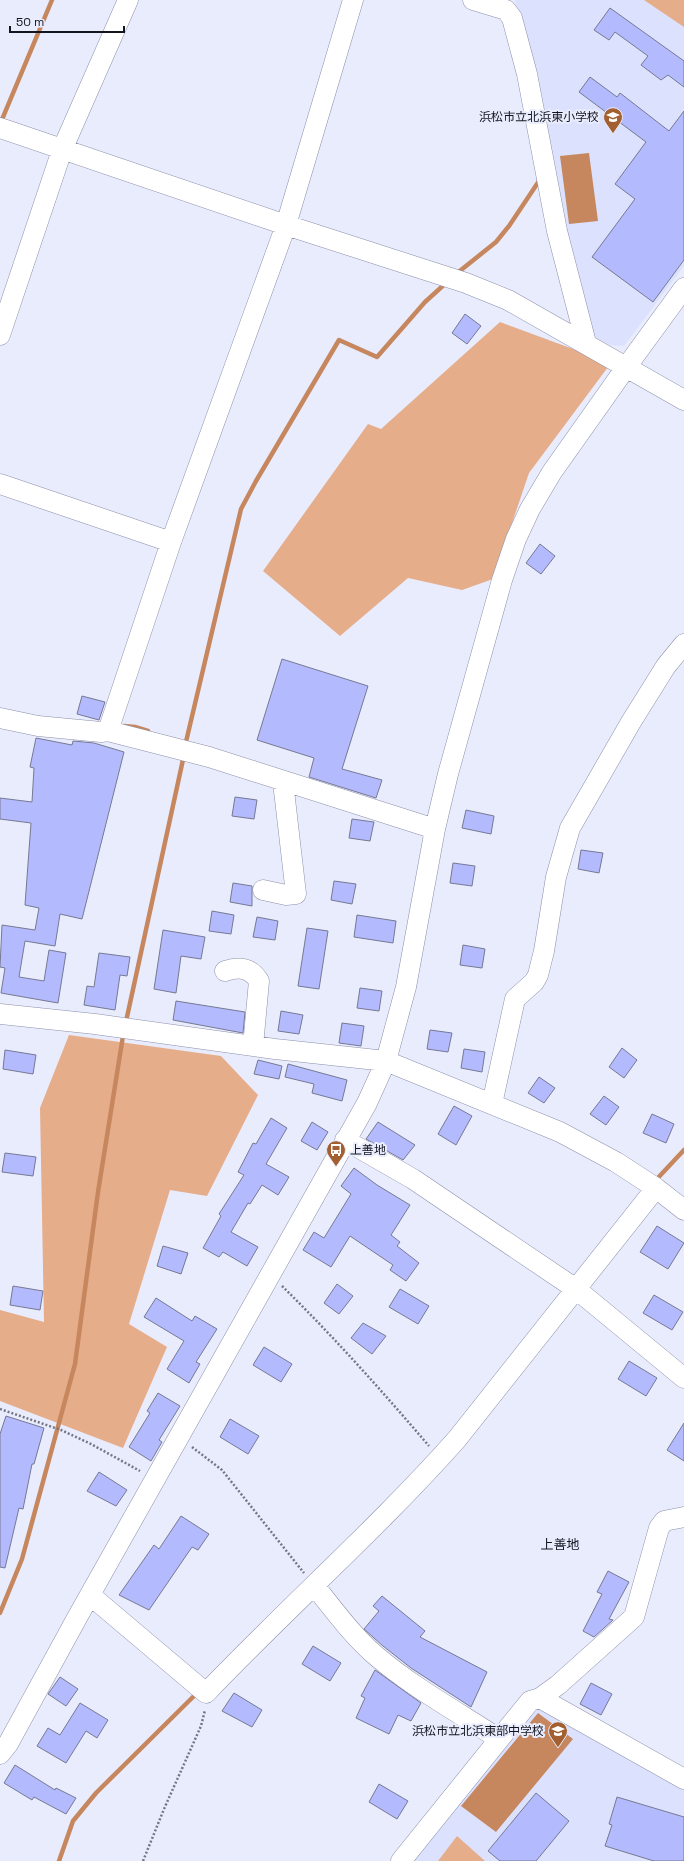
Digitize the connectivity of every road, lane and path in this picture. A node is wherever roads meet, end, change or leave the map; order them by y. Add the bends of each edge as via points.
1 (128, 0) edge
2 (353, 0) edge
3 (473, 0) edge
4 (508, 5) edge
5 (0, 128) edge
6 (62, 150) junction
7 (286, 225) junction
8 (684, 288) edge
9 (0, 335) edge
10 (586, 343) junction
11 (627, 366) junction
12 (684, 400) edge
13 (0, 484) edge
14 (171, 542) junction
15 (684, 644) edge
16 (0, 718) edge
17 (108, 731) junction
18 (283, 782) junction
19 (435, 829) junction
20 (263, 890) dead end
21 (225, 971) dead end
22 (0, 1014) edge
23 (253, 1046) junction
24 (386, 1061) junction
25 (492, 1104) junction
26 (345, 1140) junction
27 (656, 1188) junction
28 (684, 1210) edge
29 (271, 1275) junction
30 (576, 1289) junction
31 (684, 1378) edge
32 (0, 1409) edge
33 (178, 1439) junction
34 (440, 1458) junction
35 (155, 1479) junction
36 (684, 1517) edge
37 (311, 1582) junction
38 (90, 1594) junction
39 (203, 1690) junction
40 (540, 1698) junction
41 (499, 1739) junction
42 (0, 1754) edge
43 (684, 1779) edge
44 (143, 1861) edge
45 (401, 1861) edge

1 - 6 street
2 - 7 street
3 - 4 street
4 - 10 street via 528,74 557,231
5 - 6 street
6 - 7 street
6 - 9 street
7 - 10 street via 450,278 508,300
7 - 14 street
8 - 11 street
10 - 11 street
11 - 12 street
11 - 19 street via 552,472 516,539 468,699
13 - 14 street
14 - 17 street
15 - 25 street via 666,666 635,715 570,828 556,878 538,975 515,999
16 - 17 street via 38,726
17 - 18 street via 185,750
18 - 19 street
18 - 20 street via 296,894 286,895
19 - 24 street via 406,987
21 - 23 street via 237,968 250,970 259,981
22 - 23 street
23 - 24 street
24 - 25 street
24 - 26 street via 367,1103
25 - 27 street via 560,1132 616,1162
26 - 29 street
26 - 30 street via 413,1179
27 - 28 street
27 - 30 street
29 - 33 street
29 - 34 path via 328,1331
30 - 31 street
30 - 34 street
32 - 35 path via 62,1430
33 - 35 street
33 - 37 path via 222,1470
34 - 37 street
35 - 38 street
36 - 40 street via 664,1521 659,1528 634,1617
37 - 39 street via 244,1654
37 - 41 street via 374,1654
38 - 39 street
38 - 42 street via 8,1744
39 - 44 path via 206,1704 201,1726
40 - 41 street via 530,1701
40 - 43 street
41 - 45 street

